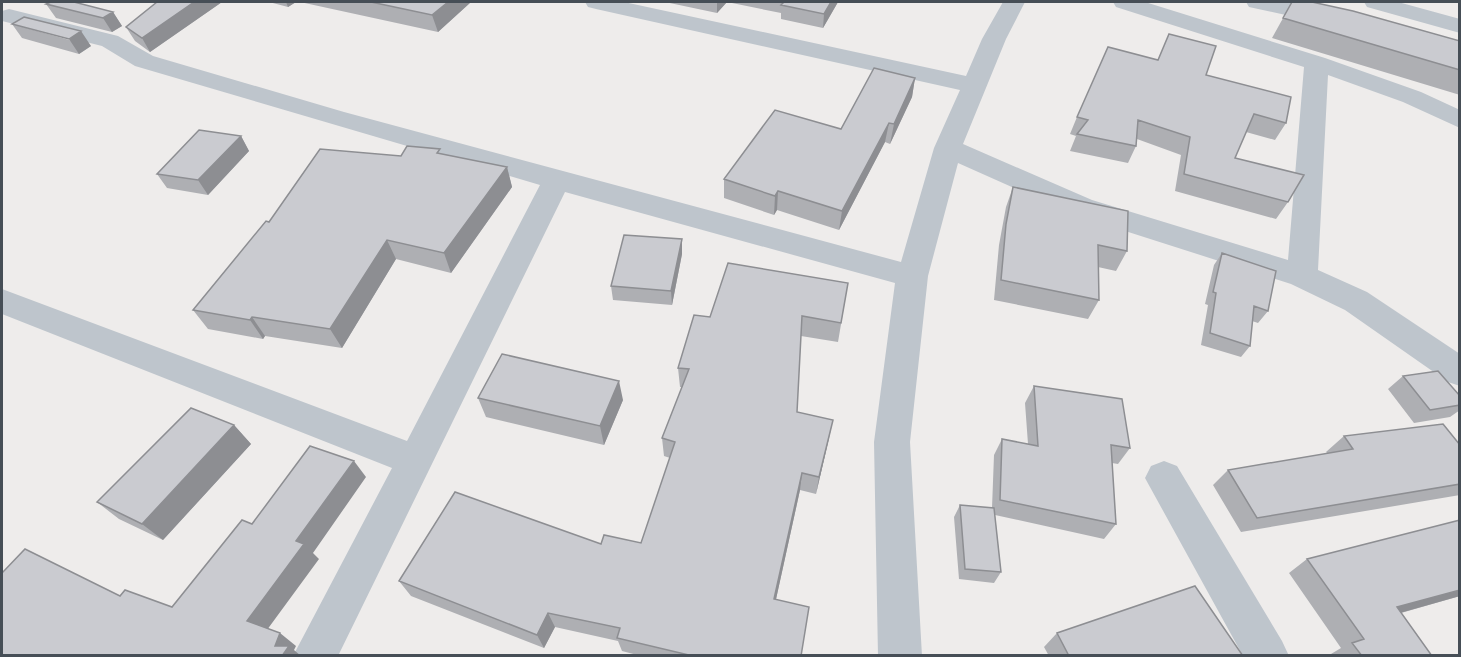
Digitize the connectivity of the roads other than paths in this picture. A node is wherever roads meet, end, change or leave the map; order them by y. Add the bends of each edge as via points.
1 (35, 2) edge
2 (596, 2) edge
3 (1014, 2) edge
4 (1124, 2) edge
5 (1257, 2) edge
6 (1375, 2) edge
7 (1299, 6) edge
8 (5, 18) edge
9 (1358, 24) edge
10 (1460, 26) edge
11 (1316, 63) junction
12 (976, 86) junction
13 (1460, 120) edge
14 (948, 148) junction
15 (556, 181) junction
16 (912, 276) junction
17 (1302, 276) junction
18 (2, 300) edge
19 (1460, 372) edge
20 (416, 461) junction
21 (1164, 478) dead end
22 (315, 656) edge
23 (900, 656) edge
24 (1267, 656) edge

1 - 8 street
2 - 12 street
3 - 12 street
4 - 11 street
5 - 7 street
6 - 10 street
7 - 9 street
8 - 15 street via 110,41 144,61
11 - 13 street
11 - 17 street
12 - 14 street
14 - 16 street
14 - 17 street via 1082,207
15 - 16 street
15 - 20 street
16 - 23 street via 892,442
17 - 19 street via 1356,301
18 - 20 street
20 - 22 street
21 - 24 street

